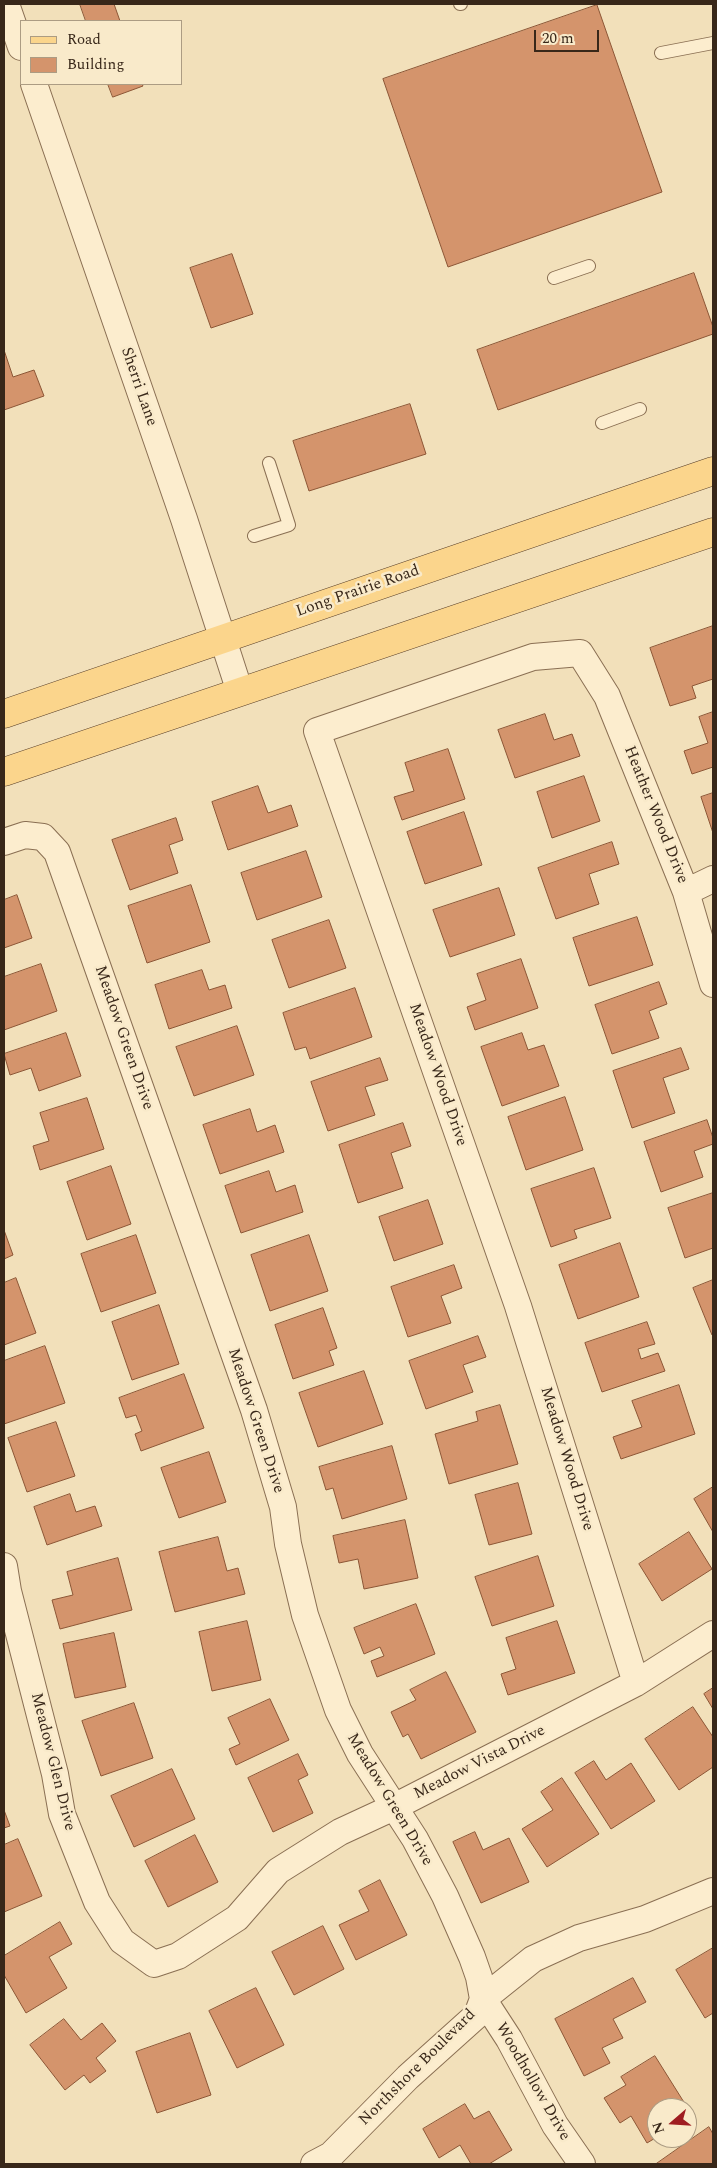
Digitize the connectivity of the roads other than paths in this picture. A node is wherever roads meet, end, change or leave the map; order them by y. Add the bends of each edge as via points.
1 (6, 4) edge
2 (713, 43) edge
3 (20, 44) edge
4 (661, 54) dead end
5 (34, 85) edge
6 (589, 266) dead end
7 (554, 278) dead end
8 (640, 409) dead end
9 (602, 423) dead end
10 (269, 463) dead end
11 (713, 471) edge
12 (713, 532) edge
13 (254, 536) dead end
14 (221, 639) junction
15 (580, 652) joint
16 (240, 692) junction
17 (4, 714) edge
18 (4, 772) edge
19 (4, 842) edge
20 (713, 879) edge
21 (686, 892) junction
22 (713, 984) edge
23 (4, 1566) edge
24 (713, 1634) edge
25 (636, 1683) junction
26 (394, 1807) junction
27 (713, 1891) edge
28 (154, 1964) joint
29 (483, 1999) junction
30 (314, 2164) edge
31 (582, 2164) edge

1 - 3 street
2 - 4 lane
5 - 14 street, Sherri Lane via 184,519
6 - 7 lane
8 - 9 lane
10 - 13 lane via 289,525
11 - 14 main road, Long Prairie Road
12 - 16 main road
14 - 16 street, Sherri Lane
14 - 17 main road, Long Prairie Road
15 - 21 street, Heather Wood Drive via 607,696
15 - 25 street, Meadow Wood Drive via 533,657 316,731 518,1306
16 - 18 main road
19 - 26 street, Meadow Green Drive via 24,835 43,837 58,852 254,1410 283,1507 305,1615 338,1710 360,1754
20 - 21 street
21 - 22 street, Heather Wood Drive
23 - 28 street, Meadow Glen Drive via 56,1774 62,1814 97,1902 122,1941
24 - 25 street, Meadow Vista Drive
25 - 26 street, Meadow Vista Drive
26 - 28 street, Meadow Vista Drive via 340,1832 278,1871 237,1918 178,1956
26 - 29 street, Meadow Green Drive via 445,1896 472,1957
27 - 29 street, Northshore Boulevard via 645,1919 579,1938 533,1960
29 - 30 street, Northshore Boulevard via 477,2015 408,2077 331,2155
29 - 31 street, Woodhollow Drive via 509,2039 555,2125

